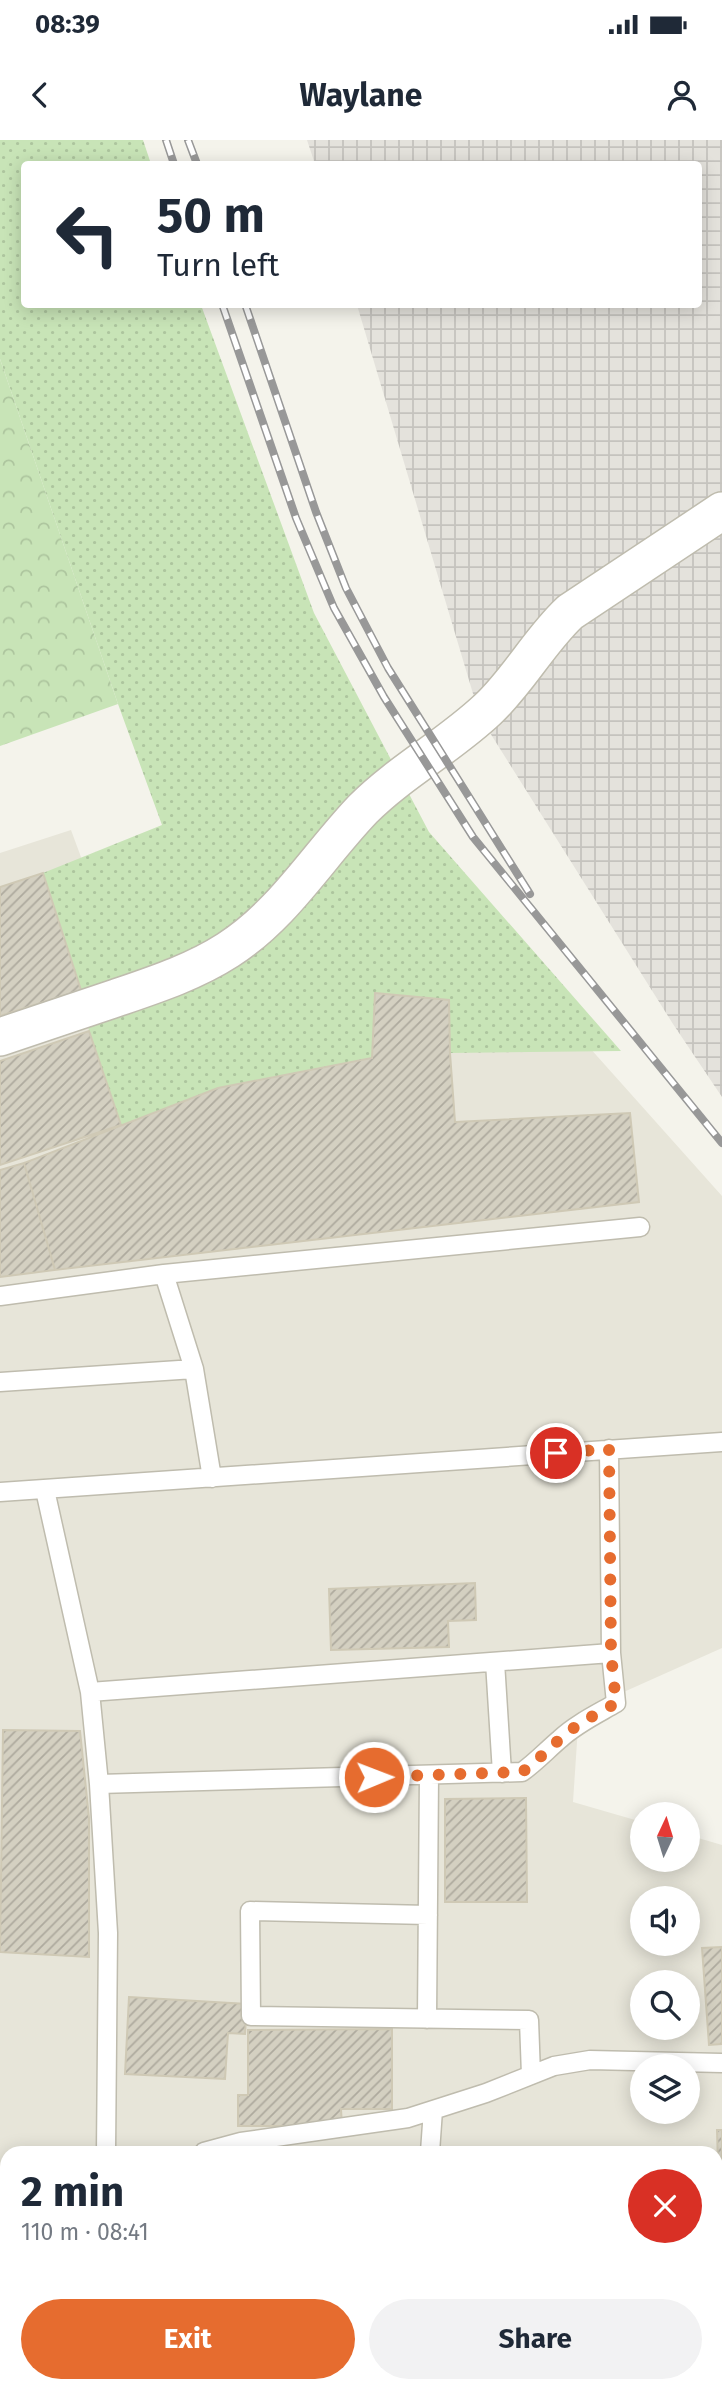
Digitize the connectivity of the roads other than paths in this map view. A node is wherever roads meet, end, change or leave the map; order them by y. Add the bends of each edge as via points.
1 (722, 511) edge
2 (0, 1037) edge
3 (640, 1227) dead end
4 (164, 1275) junction
5 (0, 1296) edge
6 (194, 1369) junction
7 (0, 1382) edge
8 (722, 1442) edge
9 (609, 1449) junction
10 (212, 1478) junction
11 (45, 1489) junction
12 (0, 1492) edge
13 (611, 1653) junction
14 (495, 1662) junction
15 (90, 1692) junction
16 (502, 1773) junction
17 (429, 1775) junction
18 (99, 1784) junction
19 (428, 1915) junction
20 (428, 2019) junction
21 (722, 2063) edge
22 (531, 2075) junction
23 (433, 2110) junction
24 (106, 2146) edge
25 (226, 2146) edge
26 (430, 2146) edge

1 - 2 street via 570,612 488,709 362,810 281,907 245,938 205,963 155,985
3 - 4 lane
4 - 5 lane
4 - 6 lane
6 - 7 lane
6 - 10 lane
8 - 9 lane
9 - 10 lane
9 - 13 lane
10 - 11 lane
11 - 12 lane
11 - 15 lane
13 - 14 lane
13 - 16 lane via 616,1703 560,1738 522,1772
14 - 15 lane
14 - 16 lane
15 - 18 lane
16 - 17 lane
17 - 18 lane
17 - 19 lane
18 - 24 lane via 108,1933
19 - 20 lane
19 - 20 lane via 250,1911 251,2016
20 - 22 lane via 529,2020
21 - 22 lane via 590,2060
22 - 23 lane
23 - 25 lane via 408,2118
23 - 26 lane

